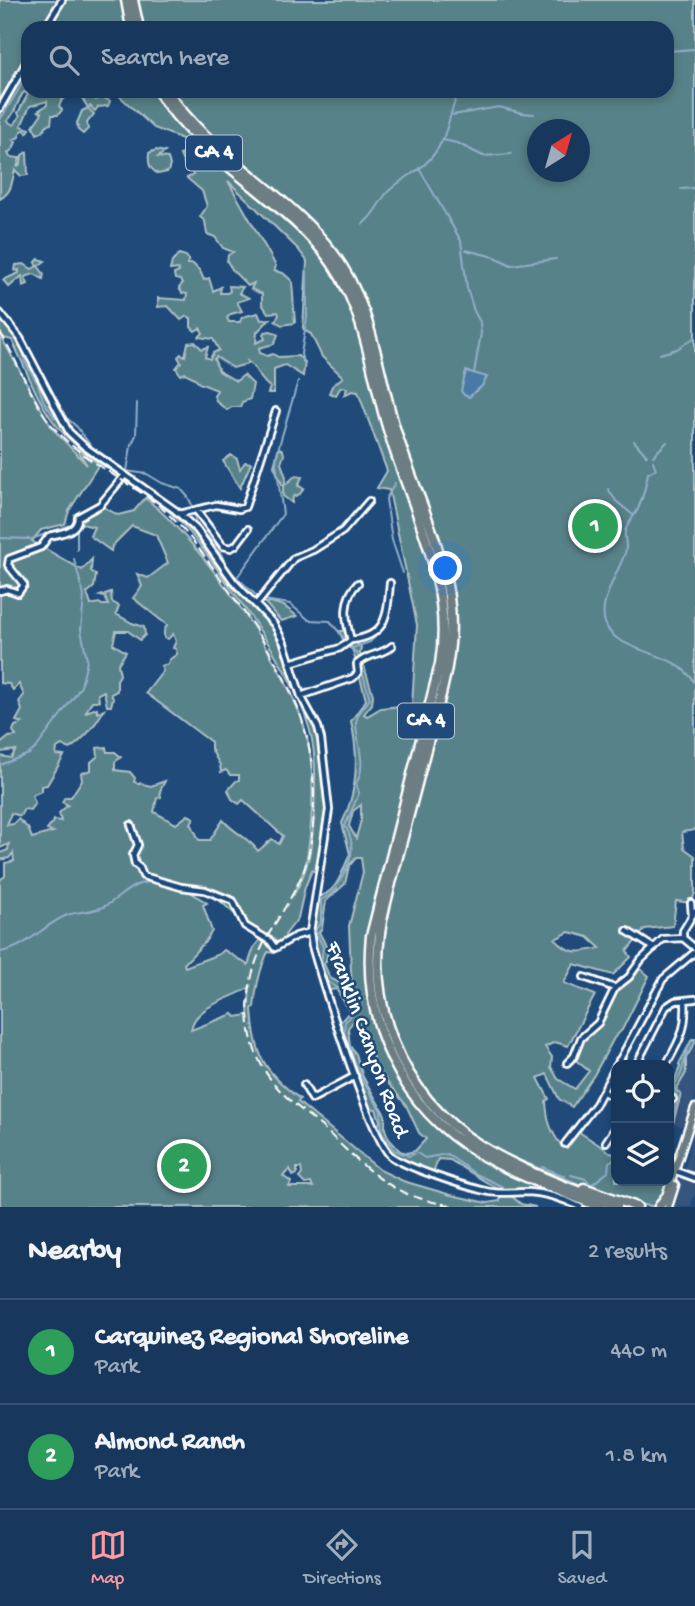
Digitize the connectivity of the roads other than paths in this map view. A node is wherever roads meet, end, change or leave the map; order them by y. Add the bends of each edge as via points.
1 (62, 0) edge
2 (125, 0) edge
3 (133, 0) edge
4 (49, 21) edge
5 (130, 21) edge
6 (138, 21) edge
7 (21, 71) edge
8 (163, 98) edge
9 (173, 98) edge
10 (0, 108) edge
11 (0, 313) edge
12 (276, 411) dead end
13 (125, 475) junction
14 (369, 501) dead end
15 (196, 510) junction
16 (179, 514) junction
17 (248, 528) dead end
18 (358, 583) dead end
19 (390, 583) dead end
20 (0, 591) edge
21 (258, 603) junction
22 (351, 640) junction
23 (392, 646) dead end
24 (290, 663) junction
25 (301, 696) junction
26 (131, 825) dead end
27 (691, 903) dead end
28 (693, 914) edge
29 (627, 931) dead end
30 (310, 932) junction
31 (683, 938) junction
32 (654, 947) junction
33 (695, 950) edge
34 (584, 977) dead end
35 (615, 988) junction
36 (695, 999) edge
37 (685, 1000) junction
38 (619, 1060) edge
39 (639, 1060) edge
40 (669, 1060) edge
41 (567, 1063) dead end
42 (355, 1076) junction
43 (611, 1076) edge
44 (304, 1085) dead end
45 (603, 1092) junction
46 (611, 1096) edge
47 (695, 1108) edge
48 (695, 1119) edge
49 (611, 1134) edge
50 (606, 1142) dead end
51 (565, 1144) dead end
52 (527, 1169) junction
53 (677, 1171) junction
54 (695, 1178) edge
55 (550, 1186) junction
56 (664, 1205) edge
57 (580, 1207) edge
58 (590, 1207) edge
59 (600, 1207) edge
60 (617, 1207) edge
61 (637, 1207) edge

1 - 4 street
2 - 5 highway
3 - 6 highway
7 - 10 street
8 - 55 highway, CA 4 via 190,132 317,245 340,276 359,315 388,432 436,572 444,621 439,670 373,925 369,969 374,1007 396,1069 432,1117 480,1154
9 - 52 highway, CA 4 via 198,128 324,242 366,312 392,418 444,573 451,628 444,682 380,928 377,966 381,1000 399,1057 429,1102 479,1144
11 - 13 street, Franklin Canyon Road via 20,338 64,424 80,443
12 - 15 street via 245,506
13 - 16 street, Franklin Canyon Road
13 - 20 street via 100,505 78,517 74,529 49,536 41,547 9,559 8,565 24,585 18,593
14 - 21 street via 342,531 294,558
15 - 16 street
15 - 17 street via 223,546 236,545
16 - 21 street, Franklin Canyon Road via 197,530 234,582
18 - 22 street via 347,600
19 - 22 street via 387,616 380,627 366,638
21 - 24 street, Franklin Canyon Road via 274,624
22 - 24 street via 346,646
23 - 25 street via 362,659 352,678
24 - 25 street, Franklin Canyon Road
25 - 30 street, Franklin Canyon Road via 321,739 329,810
26 - 30 street via 138,845 135,864 143,876 233,901 246,926 275,948
27 - 28 street
28 - 31 street
29 - 32 street
30 - 42 street, Franklin Canyon Road via 321,979
31 - 32 street via 663,939
31 - 33 street
32 - 35 street
33 - 38 street via 663,979
34 - 35 street
35 - 41 street via 598,1023 581,1038
36 - 37 street
37 - 39 street via 666,1007
37 - 40 street via 687,1020
42 - 44 street via 312,1099
42 - 57 street, Franklin Canyon Road via 376,1131 394,1158 481,1190 541,1194
43 - 45 street
45 - 46 street
45 - 51 street
47 - 53 main road
48 - 53 main road
49 - 50 street
52 - 60 highway, CA 4
52 - 61 highway
53 - 54 street
53 - 56 main road
55 - 58 highway
55 - 59 highway, CA 4

